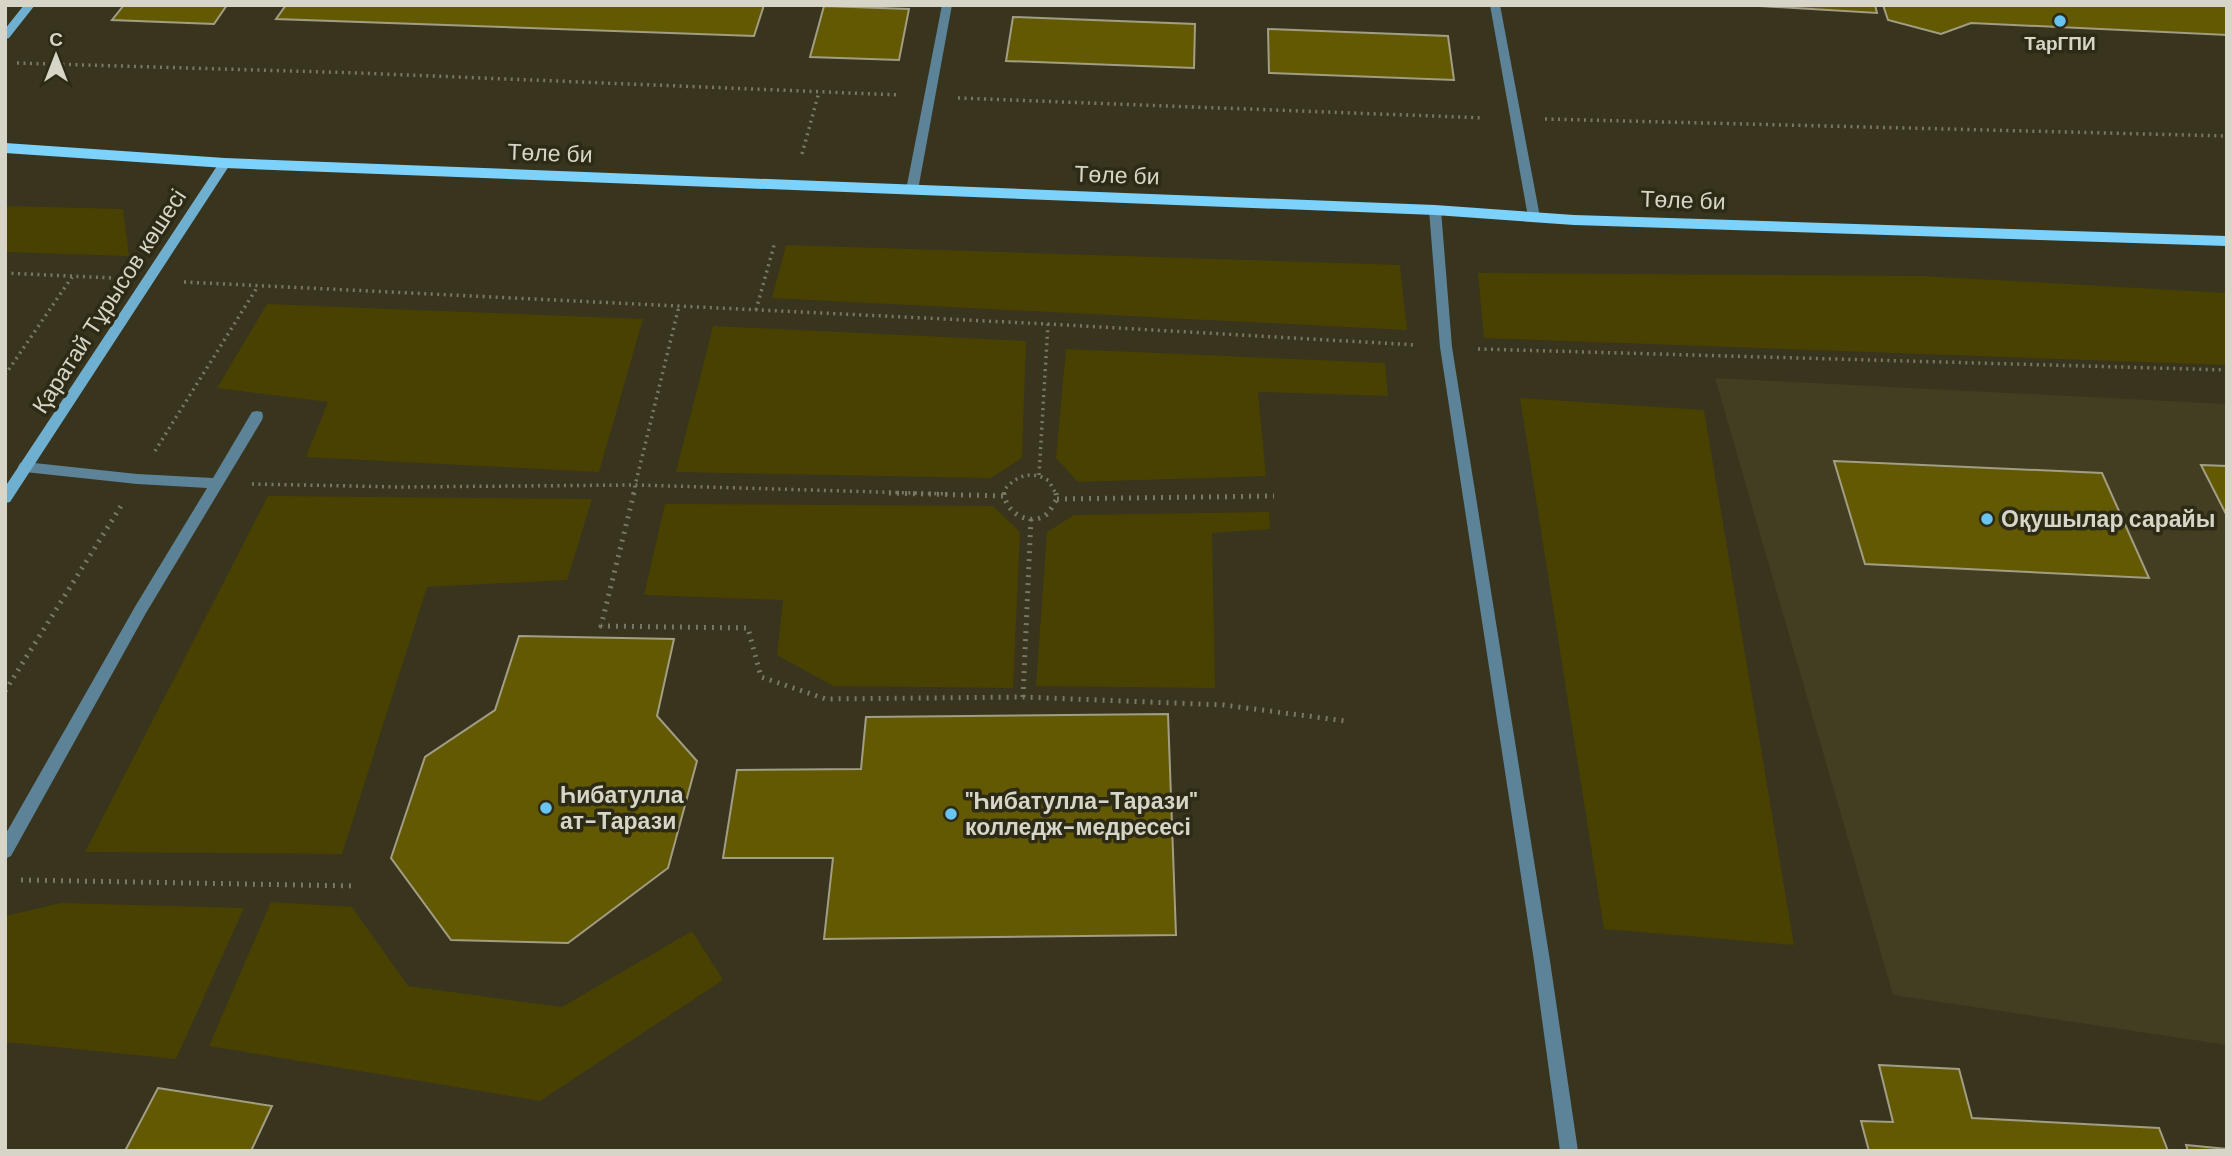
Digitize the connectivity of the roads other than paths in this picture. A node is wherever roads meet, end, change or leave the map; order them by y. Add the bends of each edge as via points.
1 (30, 5) edge
2 (947, 5) edge
3 (1495, 5) edge
4 (5, 36) edge
5 (5, 148) edge
6 (225, 163) junction
7 (912, 190) junction
8 (1435, 210) junction
9 (1534, 217) junction
10 (2227, 242) edge
11 (257, 416) dead end
12 (25, 467) junction
13 (214, 483) junction
14 (5, 498) edge
15 (5, 851) edge
16 (1569, 1151) edge

1 - 4 main road
2 - 7 street
3 - 9 street
5 - 6 main road, Төле би
6 - 7 main road, Төле би
6 - 12 main road, Қаратай Тұрысов көшесі
7 - 8 main road, Төле би
8 - 9 main road, Төле би
8 - 16 street via 1446,347
9 - 10 main road, Төле би
11 - 13 street
12 - 13 street
12 - 14 main road, Қаратай Тұрысов көшесі
13 - 15 street

